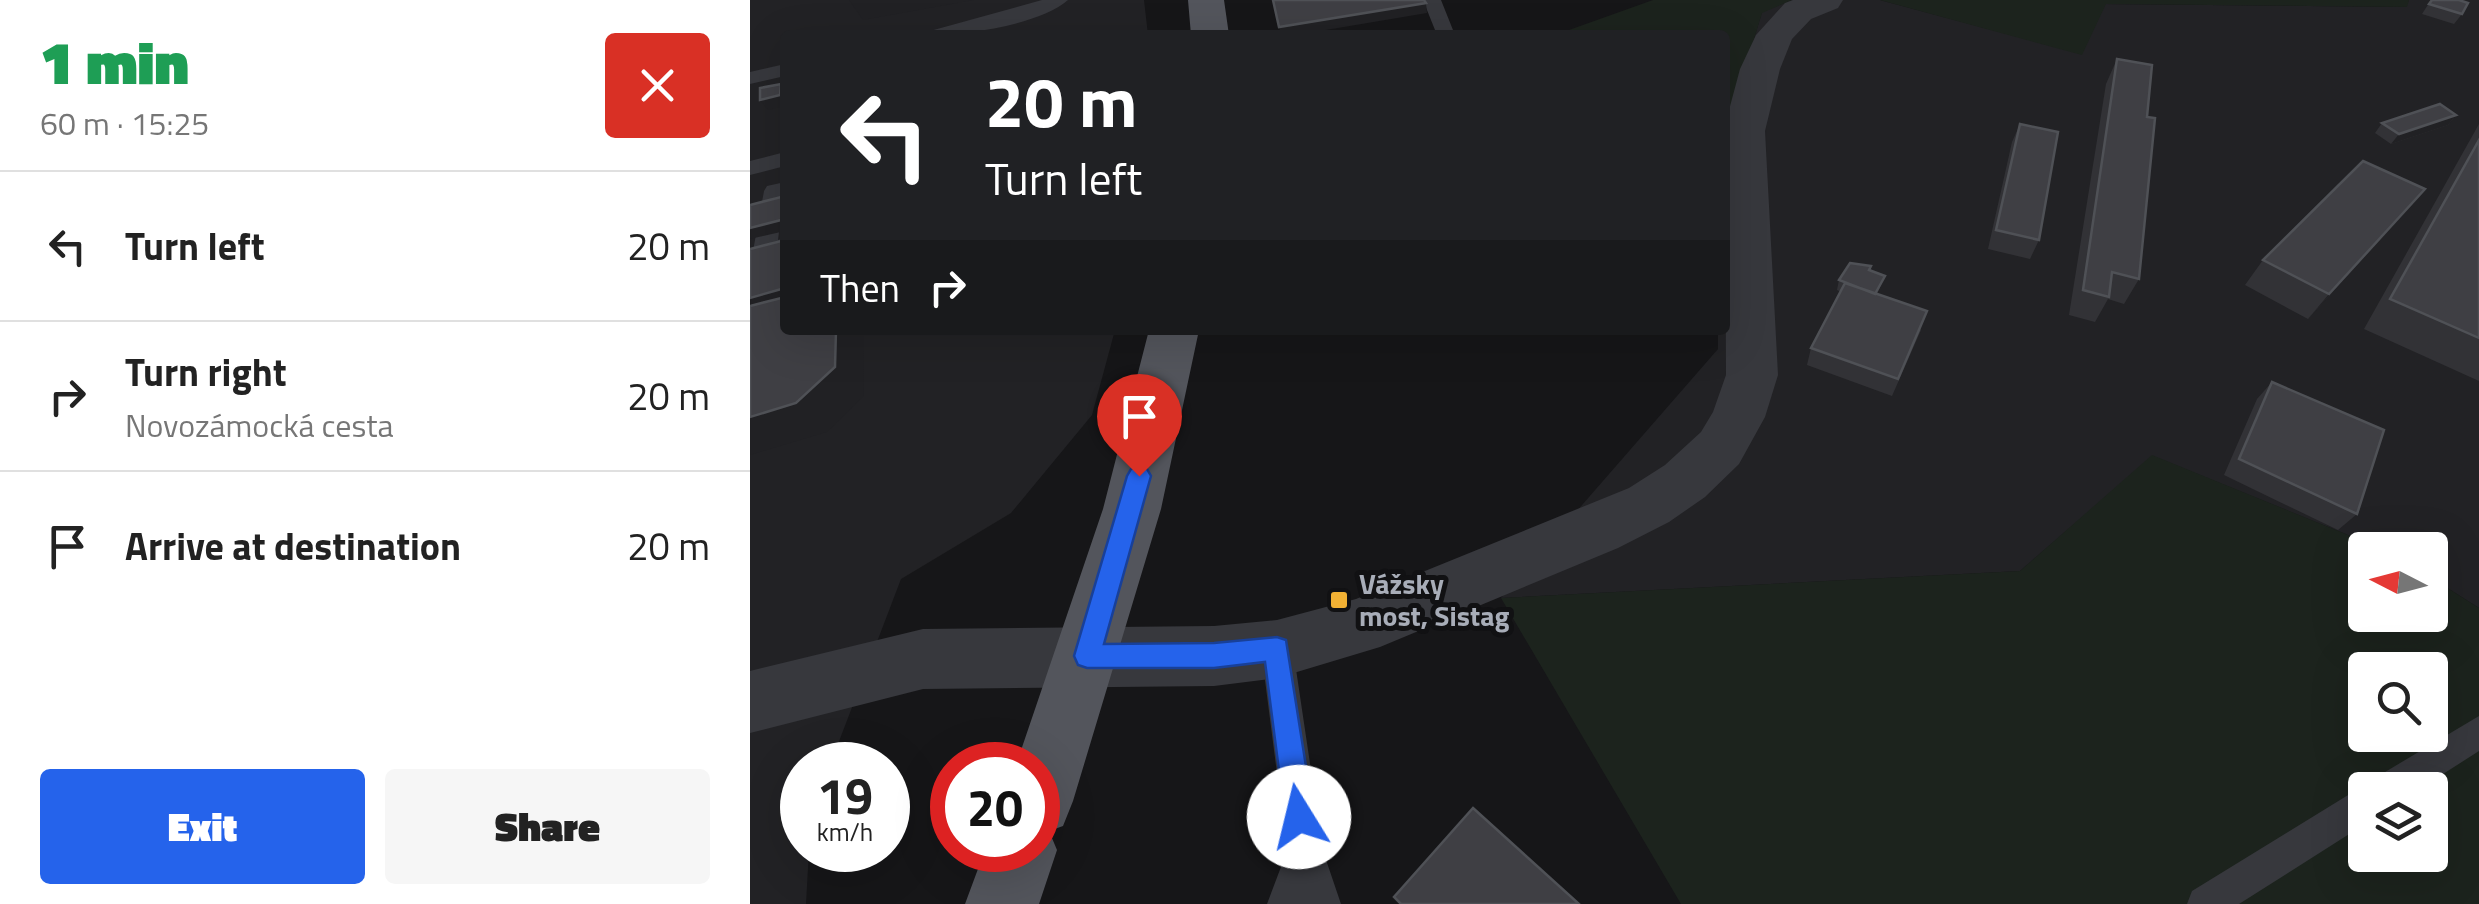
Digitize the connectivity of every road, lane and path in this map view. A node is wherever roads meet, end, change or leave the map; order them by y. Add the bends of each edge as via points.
1 (1059, 0) edge
2 (1206, 0) edge
3 (1432, 0) edge
4 (1825, 0) edge
5 (1014, 26) edge
6 (980, 30) edge
7 (1209, 30) edge
8 (1444, 30) edge
9 (780, 71) edge
10 (750, 78) edge
11 (780, 160) edge
12 (750, 168) edge
13 (780, 190) edge
14 (780, 247) edge
15 (1173, 335) edge
16 (1277, 649) junction
17 (1087, 656) junction
18 (750, 702) edge
19 (2479, 732) edge
20 (1058, 742) edge
21 (2416, 772) edge
22 (2348, 815) edge
23 (1305, 851) junction
24 (1013, 872) edge
25 (1002, 904) edge
26 (1285, 904) edge
27 (1323, 904) edge
28 (2205, 904) edge

1 - 5 lane
2 - 7 main road
3 - 8 lane
4 - 16 street via 1798,12 1775,35 1744,130 1752,375 1720,448 1685,482 1597,530 1358,627
5 - 6 lane
9 - 10 lane
11 - 12 lane
13 - 14 lane via 774,191 765,251
15 - 17 main road
16 - 17 street
16 - 23 lane
17 - 18 street via 923,659
17 - 20 main road
19 - 21 lane
22 - 28 lane
23 - 26 lane
23 - 27 lane
24 - 25 main road

